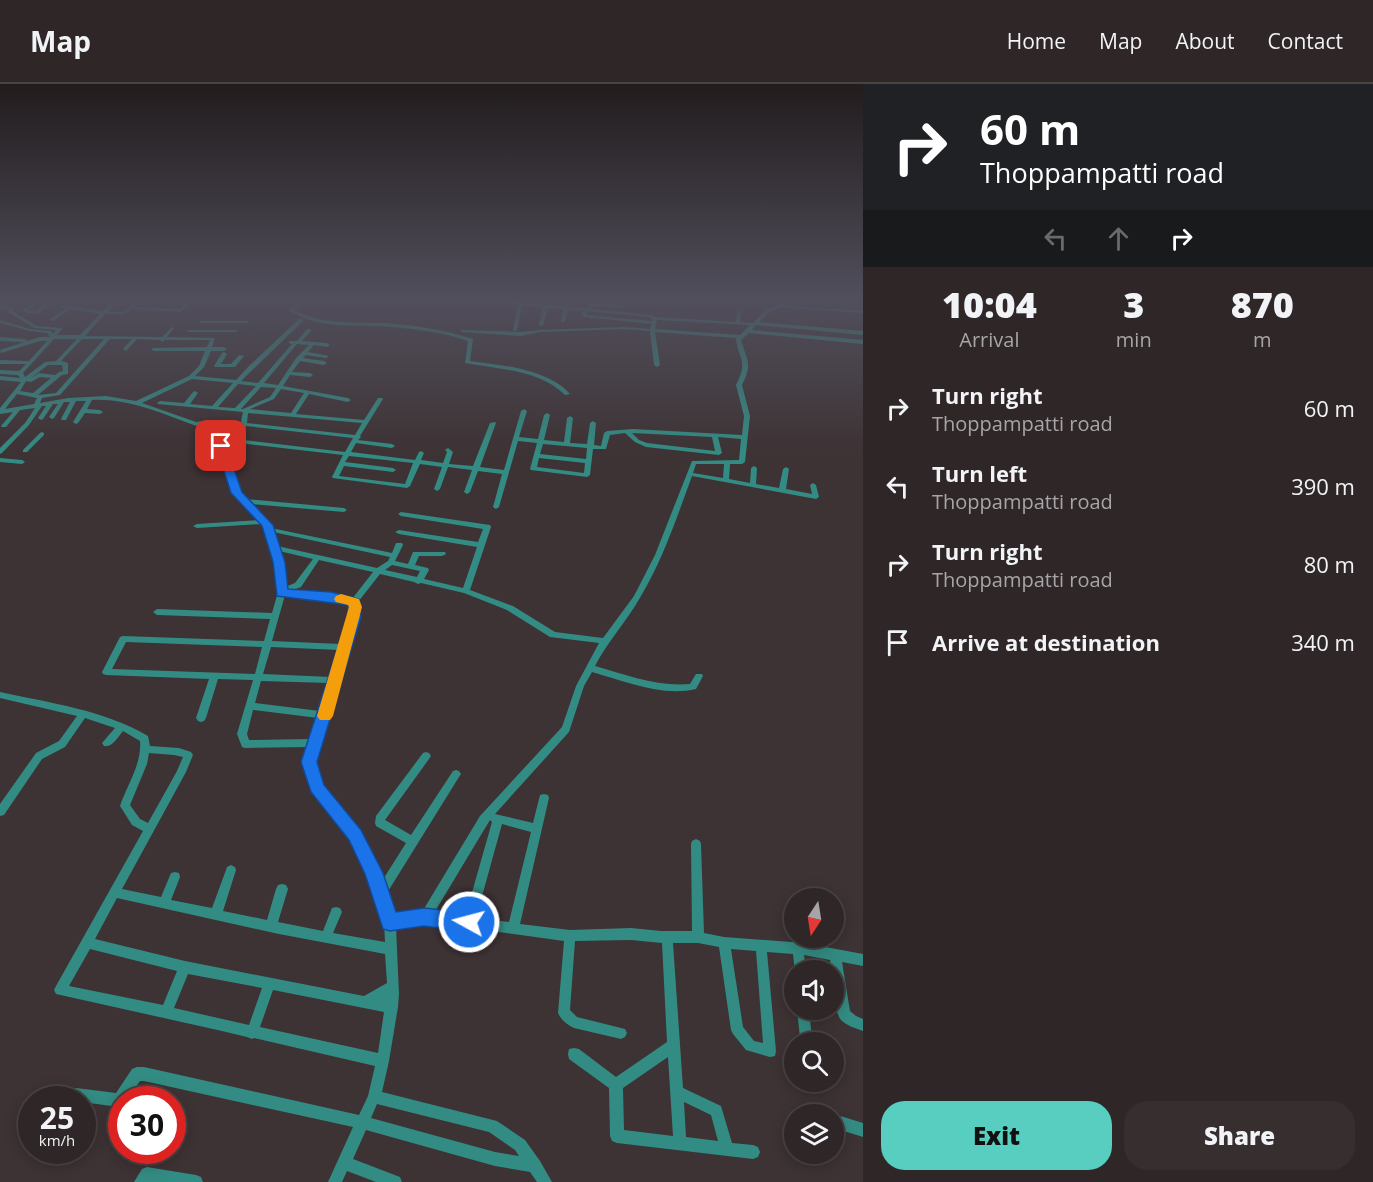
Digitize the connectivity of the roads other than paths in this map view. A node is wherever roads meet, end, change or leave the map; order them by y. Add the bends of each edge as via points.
1 (37, 352) edge
2 (67, 352) edge
3 (95, 352) edge
4 (206, 352) edge
5 (223, 352) edge
6 (267, 352) edge
7 (286, 352) edge
8 (469, 352) edge
9 (655, 352) edge
10 (744, 352) edge
11 (305, 353) joint
12 (36, 355) junction
13 (241, 356) dead end
14 (326, 356) dead end
15 (203, 359) junction
16 (298, 359) junction
17 (220, 360) junction
18 (59, 361) junction
19 (28, 362) junction
20 (0, 363) edge
21 (324, 363) dead end
22 (657, 366) dead end
23 (226, 367) junction
24 (0, 372) edge
25 (66, 373) junction
26 (75, 373) junction
27 (288, 373) junction
28 (310, 375) dead end
29 (56, 376) junction
30 (192, 377) junction
31 (0, 378) edge
32 (22, 379) junction
33 (215, 380) junction
34 (238, 382) junction
35 (260, 385) junction
36 (280, 387) junction
37 (15, 392) junction
38 (195, 393) dead end
39 (567, 394) dead end
40 (305, 395) junction
41 (380, 399) dead end
42 (38, 400) junction
43 (348, 400) dead end
44 (69, 402) junction
45 (51, 403) junction
46 (137, 403) junction
47 (160, 404) dead end
48 (86, 405) junction
49 (185, 405) junction
50 (214, 407) junction
51 (237, 409) junction
52 (17, 410) junction
53 (246, 410) junction
54 (524, 411) dead end
55 (0, 412) edge
56 (100, 412) dead end
57 (293, 414) junction
58 (547, 415) dead end
59 (52, 417) dead end
60 (175, 417) junction
61 (41, 418) dead end
62 (64, 418) dead end
63 (570, 418) dead end
64 (76, 422) dead end
65 (367, 422) junction
66 (201, 423) junction
67 (492, 423) dead end
68 (593, 423) dead end
69 (243, 424) junction
70 (4, 426) dead end
71 (627, 432) junction
72 (665, 432) junction
73 (42, 434) dead end
74 (690, 434) junction
75 (714, 435) junction
76 (745, 436) junction
77 (0, 439) edge
78 (218, 439) junction
79 (357, 439) junction
80 (516, 439) junction
81 (241, 440) junction
82 (11, 441) junction
83 (541, 441) junction
84 (30, 444) junction
85 (486, 444) junction
86 (567, 444) junction
87 (392, 446) dead end
88 (496, 446) dead end
89 (590, 446) junction
90 (668, 448) junction
91 (448, 450) dead end
92 (25, 451) dead end
93 (0, 452) edge
94 (693, 452) junction
95 (347, 453) junction
96 (421, 453) dead end
97 (538, 456) junction
98 (0, 460) edge
99 (588, 461) junction
100 (22, 462) dead end
101 (417, 462) junction
102 (727, 462) junction
103 (342, 464) junction
104 (445, 465) junction
105 (476, 468) junction
106 (754, 468) dead end
107 (786, 469) dead end
108 (393, 470) dead end
109 (506, 472) junction
110 (690, 474) junction
111 (726, 481) junction
112 (813, 485) dead end
113 (753, 486) junction
114 (437, 489) dead end
115 (782, 491) junction
116 (467, 492) dead end
117 (242, 501) junction
118 (496, 507) dead end
119 (344, 510) dead end
120 (401, 514) dead end
121 (266, 525) junction
122 (197, 526) dead end
123 (399, 532) dead end
124 (480, 544) junction
125 (399, 546) dead end
126 (276, 548) junction
127 (442, 554) dead end
128 (317, 558) junction
129 (393, 559) junction
130 (411, 566) junction
131 (377, 572) junction
132 (418, 582) junction
133 (466, 591) junction
134 (282, 592) junction
135 (354, 602) junction
136 (157, 612) dead end
137 (275, 616) junction
138 (605, 641) junction
139 (267, 645) junction
140 (345, 647) junction
141 (590, 668) junction
142 (215, 675) junction
143 (258, 676) junction
144 (699, 676) dead end
145 (336, 680) junction
146 (0, 695) edge
147 (250, 706) junction
148 (82, 715) junction
149 (326, 715) junction
150 (201, 718) dead end
151 (122, 726) junction
152 (107, 743) dead end
153 (316, 743) junction
154 (147, 750) junction
155 (426, 756) dead end
156 (456, 774) dead end
157 (544, 798) dead end
158 (0, 812) edge
159 (492, 817) junction
160 (150, 829) junction
161 (537, 830) junction
162 (412, 841) junction
163 (696, 844) dead end
164 (231, 870) dead end
165 (175, 877) dead end
166 (282, 890) dead end
167 (381, 892) junction
168 (116, 893) junction
169 (164, 903) junction
170 (336, 912) dead end
171 (216, 914) junction
172 (424, 917) junction
173 (390, 922) junction
174 (469, 922) junction
175 (271, 926) junction
176 (513, 928) junction
177 (570, 936) junction
178 (326, 937) junction
179 (667, 937) junction
180 (698, 937) junction
181 (724, 943) junction
182 (87, 944) junction
183 (760, 947) junction
184 (390, 949) junction
185 (798, 950) junction
186 (835, 955) junction
187 (799, 960) edge
188 (863, 960) edge
189 (185, 967) junction
190 (270, 984) junction
191 (393, 987) junction
192 (365, 1002) junction
193 (392, 1007) junction
194 (167, 1011) junction
195 (863, 1025) edge
196 (252, 1033) junction
197 (621, 1033) dead end
198 (674, 1045) junction
199 (574, 1054) dead end
200 (383, 1061) junction
201 (615, 1084) junction
202 (677, 1092) junction
203 (96, 1097) edge
204 (374, 1097) junction
205 (364, 1123) junction
206 (844, 1124) edge
207 (863, 1130) edge
208 (680, 1143) junction
209 (727, 1149) junction
210 (753, 1152) dead end
211 (344, 1163) junction
212 (535, 1166) junction
213 (141, 1182) edge
214 (196, 1182) edge
215 (335, 1182) edge
216 (395, 1182) edge
217 (545, 1182) edge

1 - 12 street
2 - 18 street
3 - 26 street
4 - 15 street
5 - 17 street
6 - 34 street
7 - 35 street
8 - 39 street via 467,362 521,370 559,386
9 - 22 street
10 - 76 street via 747,358 739,385 747,416
11 - 14 street
11 - 16 street
12 - 18 street
12 - 19 street
13 - 23 street via 233,366
15 - 17 street
15 - 30 street
16 - 21 street
16 - 27 street
17 - 23 street via 217,366
18 - 25 street via 65,363
18 - 32 street via 47,363
19 - 20 street
19 - 32 street
23 - 33 street
24 - 32 street
25 - 26 street
25 - 29 street
26 - 42 street via 58,394
27 - 28 street
27 - 36 street
29 - 32 street
29 - 42 street via 41,388 50,389
30 - 33 street
30 - 46 street
31 - 32 street
32 - 37 street
33 - 34 street
34 - 35 street
34 - 50 street
35 - 36 street
35 - 51 street
36 - 40 street
36 - 53 street via 272,398
37 - 42 street
37 - 55 street
38 - 49 street
40 - 43 street
40 - 57 street
41 - 65 street
42 - 45 street
42 - 52 street
42 - 82 street
44 - 45 street
44 - 48 street
44 - 59 street
44 - 62 street
45 - 61 street
46 - 48 street via 114,399
46 - 60 street
47 - 49 street
48 - 56 street
48 - 64 street
49 - 50 street
49 - 60 street
50 - 51 street
50 - 66 street
51 - 53 street
52 - 55 street
52 - 70 street
53 - 57 street
53 - 69 street
54 - 80 street
57 - 65 street
58 - 83 street
60 - 66 street
63 - 86 street
65 - 79 street
66 - 69 street
66 - 78 street
67 - 85 street
68 - 89 street
69 - 79 street
69 - 81 street
71 - 72 street
71 - 89 street via 607,433 604,448
71 - 90 street via 637,441
72 - 74 street
72 - 90 street
73 - 84 street
74 - 75 street
74 - 94 street
75 - 76 street
75 - 94 street via 719,453
76 - 102 street via 742,462
77 - 82 street
78 - 81 street
78 - 117 street
79 - 87 street
79 - 95 street
80 - 83 street
80 - 109 street
81 - 95 street
82 - 84 street
82 - 93 street
83 - 86 street
83 - 97 street
84 - 92 street
85 - 88 street
85 - 105 street
86 - 89 street
89 - 99 street
90 - 94 street
91 - 104 street
95 - 101 street
95 - 103 street
96 - 101 street
97 - 99 street
97 - 99 street via 533,469 587,476
98 - 100 street
101 - 103 street via 407,486 335,477
101 - 104 street
102 - 110 street via 694,462
102 - 111 street
103 - 108 street
104 - 105 street
104 - 114 street
105 - 109 street
105 - 116 street
106 - 113 street
107 - 115 street
109 - 118 street
110 - 111 street
110 - 138 street via 659,555 637,597
111 - 113 street
112 - 115 street via 816,497
113 - 115 street
117 - 119 street
117 - 121 street
120 - 124 street via 487,527
121 - 122 street
121 - 126 street
121 - 129 street
123 - 124 street
124 - 133 street
125 - 129 street
126 - 128 street
126 - 134 street
127 - 130 street via 416,554
128 - 131 street
128 - 134 street via 298,585
129 - 130 street
129 - 131 street
130 - 132 street via 425,570
131 - 132 street
131 - 135 street
132 - 133 street
133 - 138 street via 510,608 553,635
134 - 135 street
134 - 137 street
135 - 140 street
136 - 137 street
137 - 139 street
138 - 141 street
139 - 140 street
139 - 142 street via 123,639 106,672
139 - 143 street
140 - 145 street
141 - 144 street via 685,688 693,687
141 - 159 street via 566,729
142 - 143 street
142 - 150 street
143 - 145 street
143 - 147 street
145 - 149 street
146 - 148 street
147 - 149 street
147 - 153 street via 242,734 245,744
148 - 151 street
148 - 158 street via 62,744 39,756
149 - 153 street
151 - 152 street
151 - 154 street via 146,739
153 - 167 street via 309,762 317,788 355,835
154 - 160 street via 125,806 136,822
154 - 160 street via 174,750 188,755
155 - 162 street via 380,819 380,823
156 - 162 street
157 - 161 street
159 - 161 street
159 - 172 street
159 - 174 street
160 - 168 street
161 - 176 street
162 - 167 street
163 - 180 street
164 - 171 street
165 - 169 street
166 - 175 street
167 - 173 street
168 - 169 street
168 - 182 street
169 - 171 street
170 - 178 street
171 - 175 street
172 - 173 street
172 - 174 street
173 - 184 street
174 - 176 street
175 - 178 street
176 - 177 street
177 - 179 street
177 - 197 street via 564,1013 574,1022
178 - 184 street
179 - 180 street
179 - 198 street
180 - 181 street
181 - 183 street
181 - 183 street via 737,1030 750,1046 770,1051
182 - 189 street
182 - 194 street via 60,990
183 - 185 street
184 - 191 street
185 - 186 street
185 - 187 street
186 - 188 street
186 - 195 street via 844,1014
189 - 190 street
189 - 194 street
190 - 192 street
190 - 196 street
191 - 192 street
191 - 193 street
192 - 193 street
193 - 200 street
194 - 196 street
196 - 200 street
198 - 201 street
198 - 202 street
199 - 201 street
200 - 204 street
201 - 208 street via 617,1136
202 - 208 street
202 - 209 street via 716,1111
203 - 205 street via 119,1100 136,1074 144,1074
204 - 205 street
204 - 212 street via 492,1126 520,1145
205 - 211 street
205 - 212 street
206 - 207 street
208 - 209 street
209 - 210 street
211 - 215 street
211 - 216 street
212 - 217 street
213 - 214 street via 147,1174

